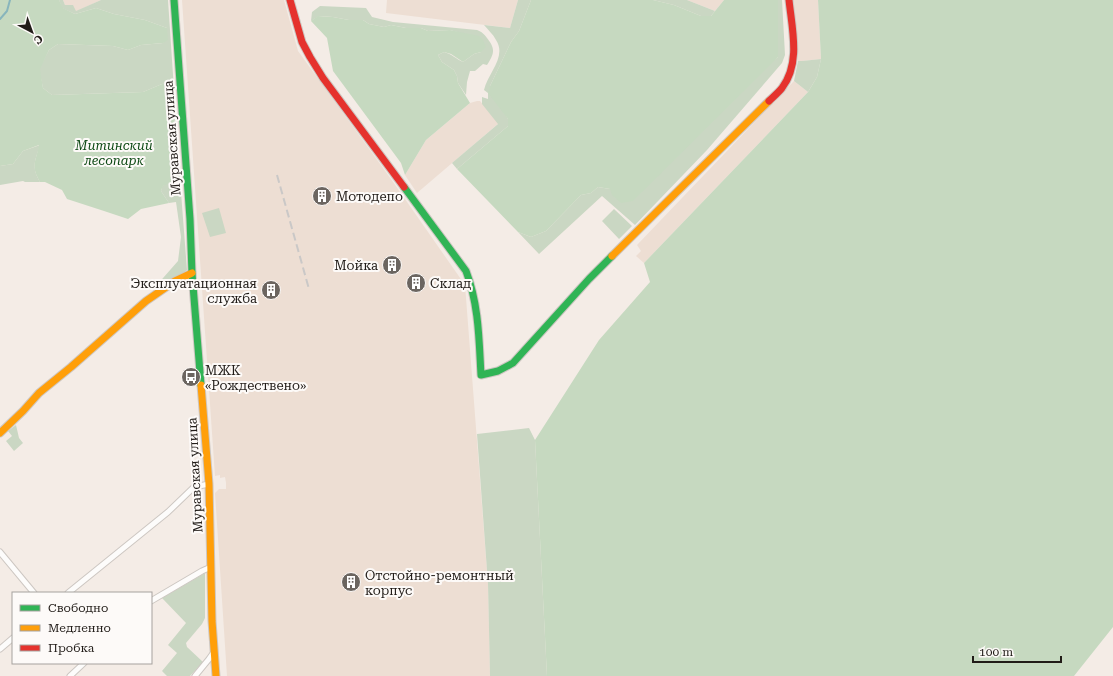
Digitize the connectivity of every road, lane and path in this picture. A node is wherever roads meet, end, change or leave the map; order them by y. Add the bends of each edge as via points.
1 (174, 0) edge
2 (290, 0) edge
3 (789, 0) edge
4 (192, 274) junction
5 (0, 432) edge
6 (209, 484) junction
7 (0, 552) edge
8 (210, 567) junction
9 (33, 592) edge
10 (69, 592) edge
11 (152, 600) edge
12 (12, 639) edge
13 (0, 649) edge
14 (215, 649) junction
15 (83, 664) edge
16 (70, 676) edge
17 (195, 676) edge
18 (216, 676) edge

1 - 4 street, Муравская улица
2 - 3 street via 302,42 323,78 466,271 472,285 475,305 481,375 493,374 512,363 589,279 781,89 788,79 794,54
4 - 5 street via 175,281 146,301 38,393
4 - 6 street, Муравская улица
6 - 8 street, Муравская улица
6 - 10 street via 194,488
7 - 9 street
8 - 11 street
8 - 14 street, Муравская улица
12 - 13 street
14 - 17 street
14 - 18 street, Муравская улица
15 - 16 street

